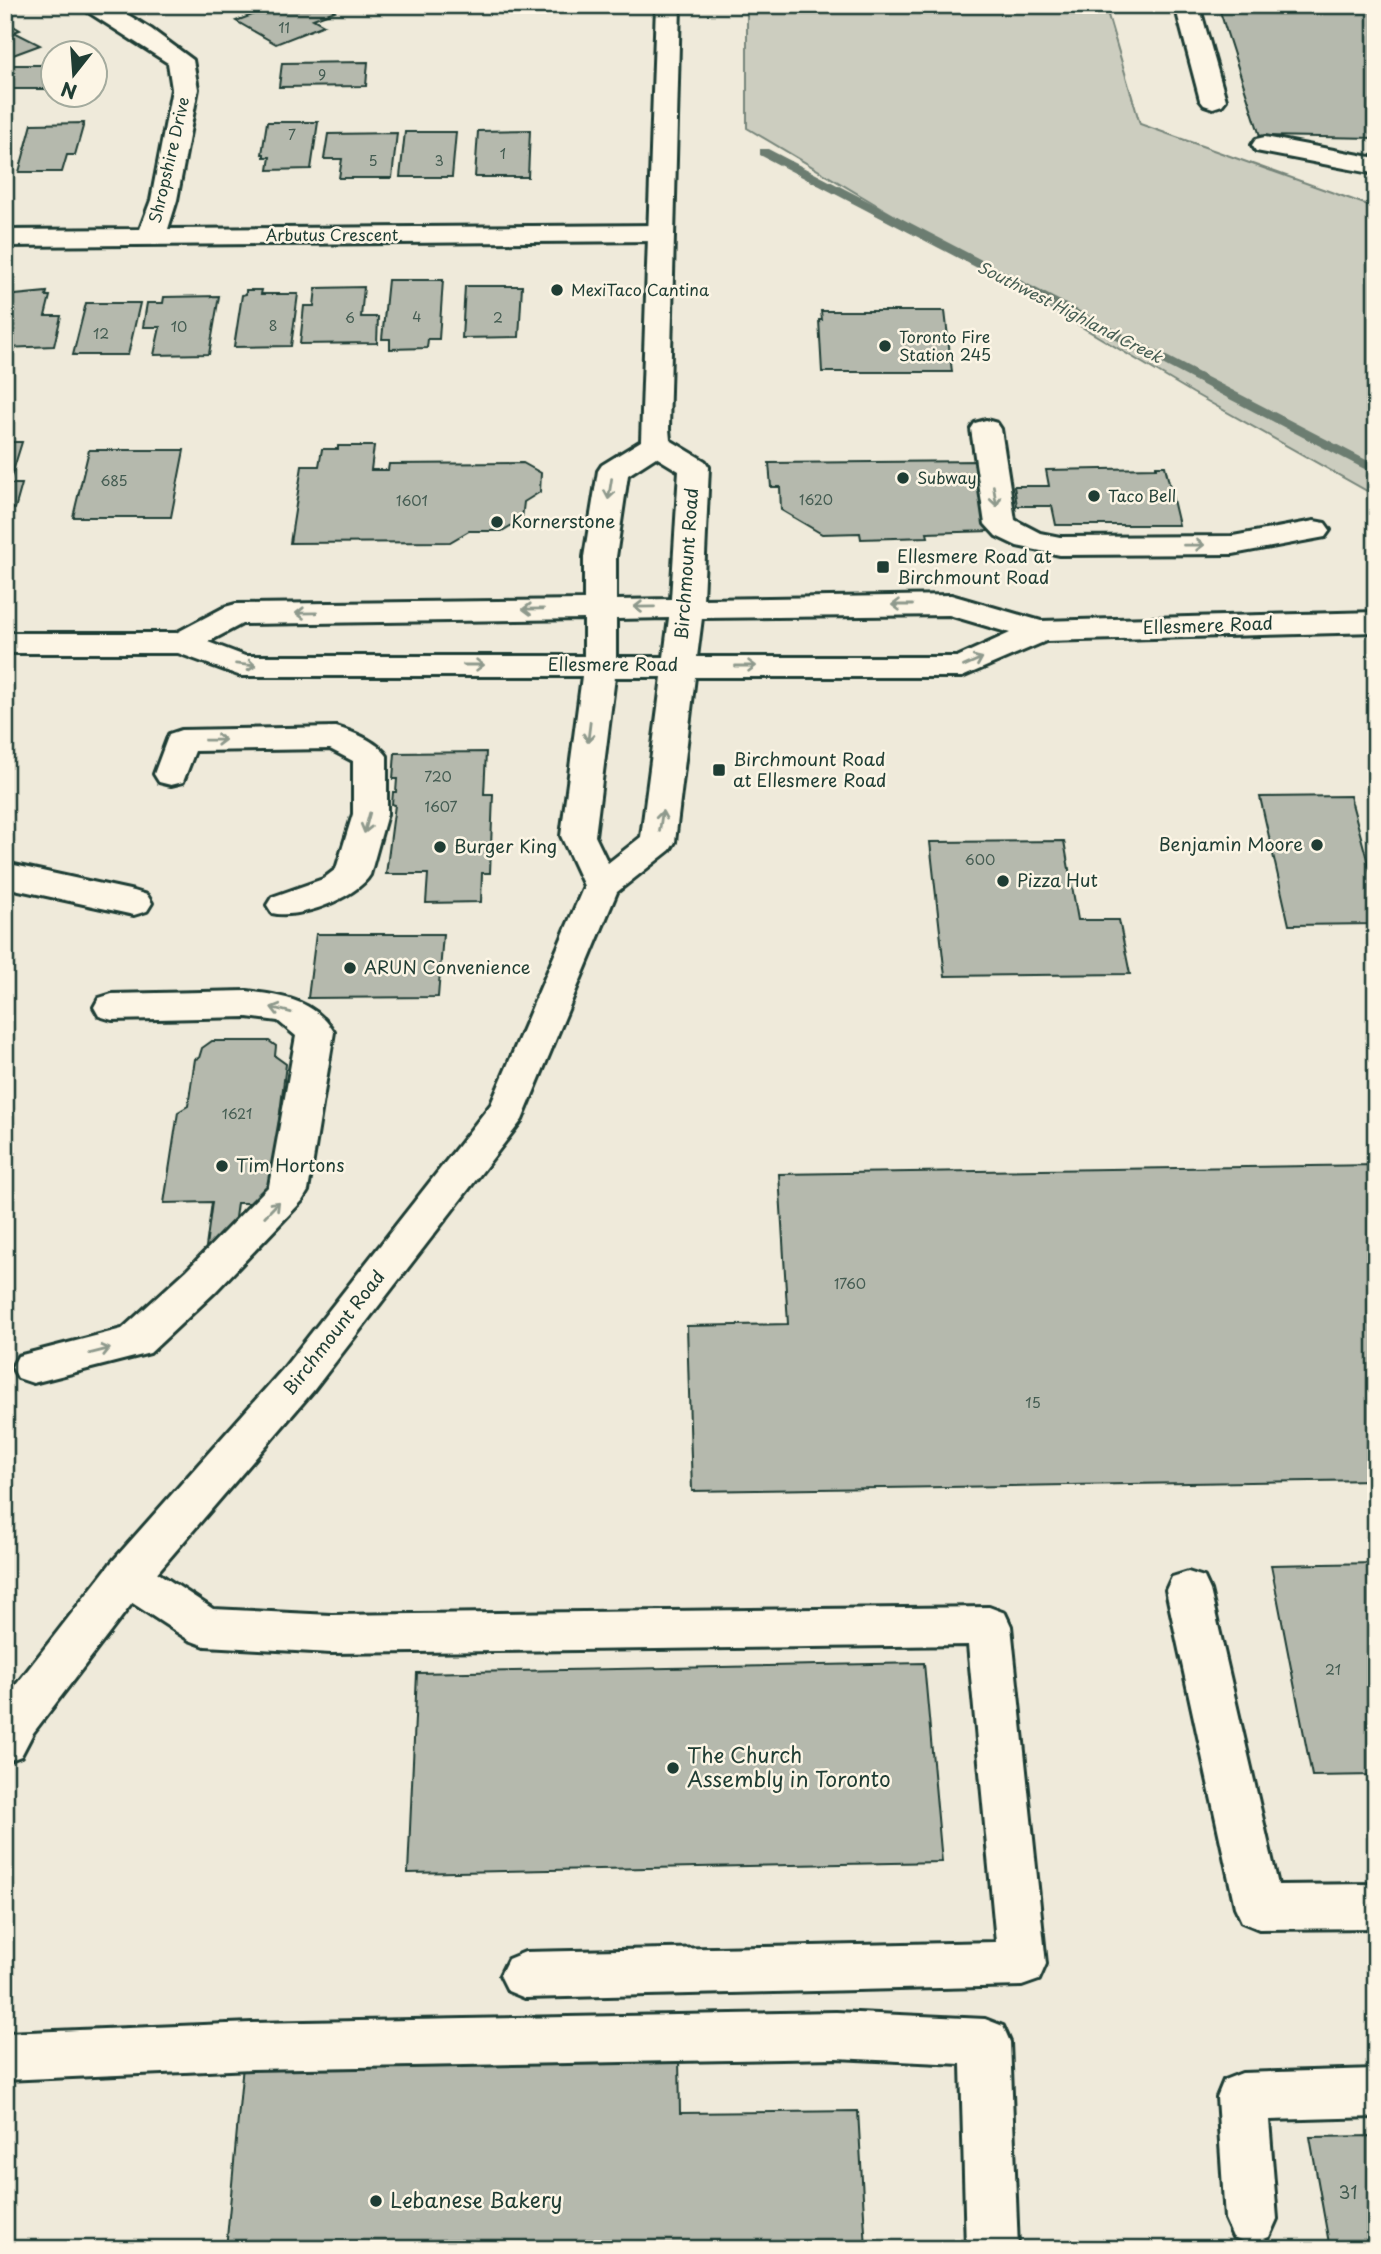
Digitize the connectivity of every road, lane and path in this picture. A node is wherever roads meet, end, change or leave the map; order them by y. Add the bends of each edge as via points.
1 (94, 5) edge
2 (668, 5) edge
3 (1186, 5) edge
4 (1213, 100) dead end
5 (1265, 145) dead end
6 (1376, 166) edge
7 (660, 233) junction
8 (152, 237) junction
9 (5, 238) edge
10 (986, 429) dead end
11 (656, 444) junction
12 (1314, 530) dead end
13 (687, 606) junction
14 (602, 608) junction
15 (1376, 622) edge
16 (1040, 631) junction
17 (5, 643) edge
18 (182, 643) junction
19 (600, 665) junction
20 (678, 666) junction
21 (171, 774) dead end
22 (5, 875) edge
23 (602, 886) junction
24 (134, 903) dead end
25 (285, 905) dead end
26 (112, 1007) dead end
27 (33, 1367) dead end
28 (127, 1576) junction
29 (1188, 1590) dead end
30 (5, 1742) edge
31 (1376, 1906) edge
32 (525, 1975) dead end
33 (5, 2057) edge
34 (1376, 2093) edge
35 (1251, 2218) dead end
36 (992, 2249) edge

1 - 8 main road, Shropshire Drive via 180,60 186,89
2 - 7 main road
3 - 4 main road
5 - 6 main road
7 - 8 main road, Arbutus Crescent
7 - 11 main road
8 - 9 main road, Arbutus Crescent
10 -> 12 main road via 1000,524 1032,542 1060,546 1233,545
11 - 13 main road, Birchmount Road via 694,467
11 -> 14 main road via 613,471 600,558
13 -> 14 main road, Ellesmere Road
16 -> 13 main road, Ellesmere Road via 951,605
13 - 20 main road, Birchmount Road
14 -> 18 main road, Ellesmere Road via 236,614
14 - 19 main road
15 - 16 main road, Ellesmere Road
20 -> 16 main road, Ellesmere Road via 962,667
17 - 18 main road, Ellesmere Road
18 -> 19 main road, Ellesmere Road via 241,666
19 - 20 main road, Ellesmere Road
19 -> 23 main road via 578,836
23 -> 20 main road, Birchmount Road via 659,842
21 -> 25 main road via 181,741 336,738 370,756 370,814 352,875 336,887
22 - 24 main road
23 - 28 main road, Birchmount Road via 508,1110 298,1380
27 -> 26 main road via 135,1342 288,1191 315,1031 289,1010 247,1004
28 - 30 main road, Birchmount Road via 17,1719
28 - 32 main road via 205,1627 344,1633 989,1626 1022,1964
29 - 31 main road via 1259,1907
33 - 36 main road via 252,2046 822,2035 985,2042
34 - 35 main road via 1242,2097

